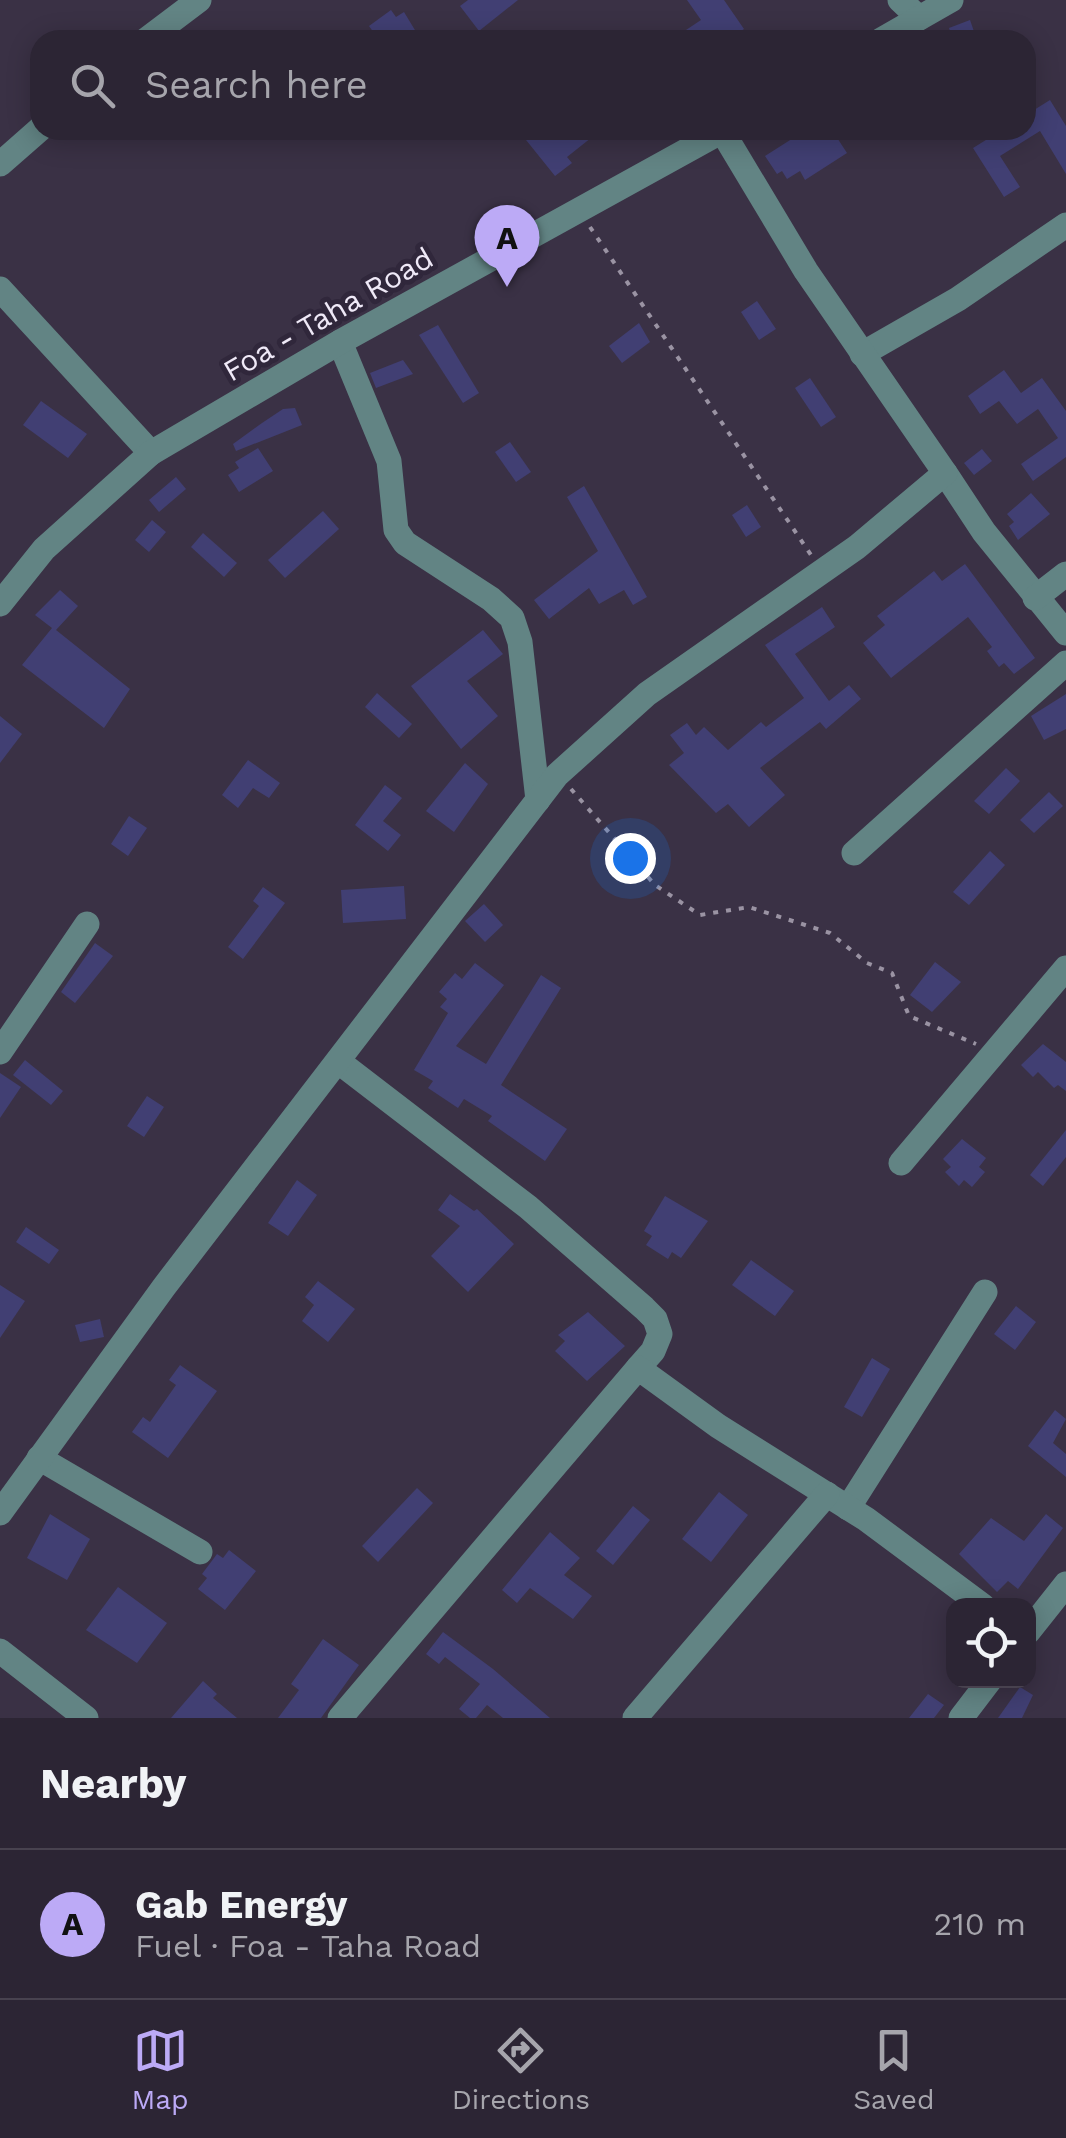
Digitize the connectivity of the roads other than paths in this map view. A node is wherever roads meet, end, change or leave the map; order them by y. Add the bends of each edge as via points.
1 (200, 0) edge
2 (950, 0) edge
3 (910, 9) edge
4 (160, 30) edge
5 (891, 30) edge
6 (30, 138) edge
7 (707, 140) edge
8 (729, 140) edge
9 (0, 164) edge
10 (1066, 225) edge
11 (5, 306) edge
12 (340, 342) junction
13 (862, 354) junction
14 (152, 454) junction
15 (945, 473) junction
16 (1066, 574) edge
17 (1035, 598) junction
18 (0, 604) edge
19 (1066, 632) edge
20 (1066, 664) edge
21 (538, 800) junction
22 (854, 853) dead end
23 (87, 924) dead end
24 (1066, 968) edge
25 (0, 1052) edge
26 (338, 1062) junction
27 (901, 1163) dead end
28 (985, 1292) dead end
29 (638, 1368) junction
30 (39, 1458) junction
31 (838, 1501) junction
32 (0, 1513) edge
33 (200, 1552) dead end
34 (1066, 1584) edge
35 (973, 1598) edge
36 (1036, 1622) edge
37 (0, 1651) edge
38 (984, 1688) edge
39 (86, 1718) edge
40 (340, 1718) edge
41 (635, 1718) edge
42 (961, 1718) edge

1 - 4 street
2 - 3 street
3 - 5 street
6 - 9 street
7 - 12 street, Foa - Taha Road
8 - 13 street
10 - 13 street
11 - 14 street
12 - 14 street, Foa - Taha Road
12 - 21 street via 389,462 396,530 405,544 512,618
13 - 15 street
14 - 18 street, Foa - Taha Road via 44,550
15 - 17 street
15 - 21 street via 823,571 646,694
16 - 17 street
17 - 19 street
20 - 22 street
21 - 26 street
23 - 25 street
24 - 27 street
26 - 29 street via 528,1206 644,1308 660,1334
26 - 30 street
28 - 31 street
29 - 31 street
29 - 40 street
30 - 32 street
30 - 33 street
31 - 35 street
31 - 41 street
34 - 36 street
37 - 39 street
38 - 42 street

